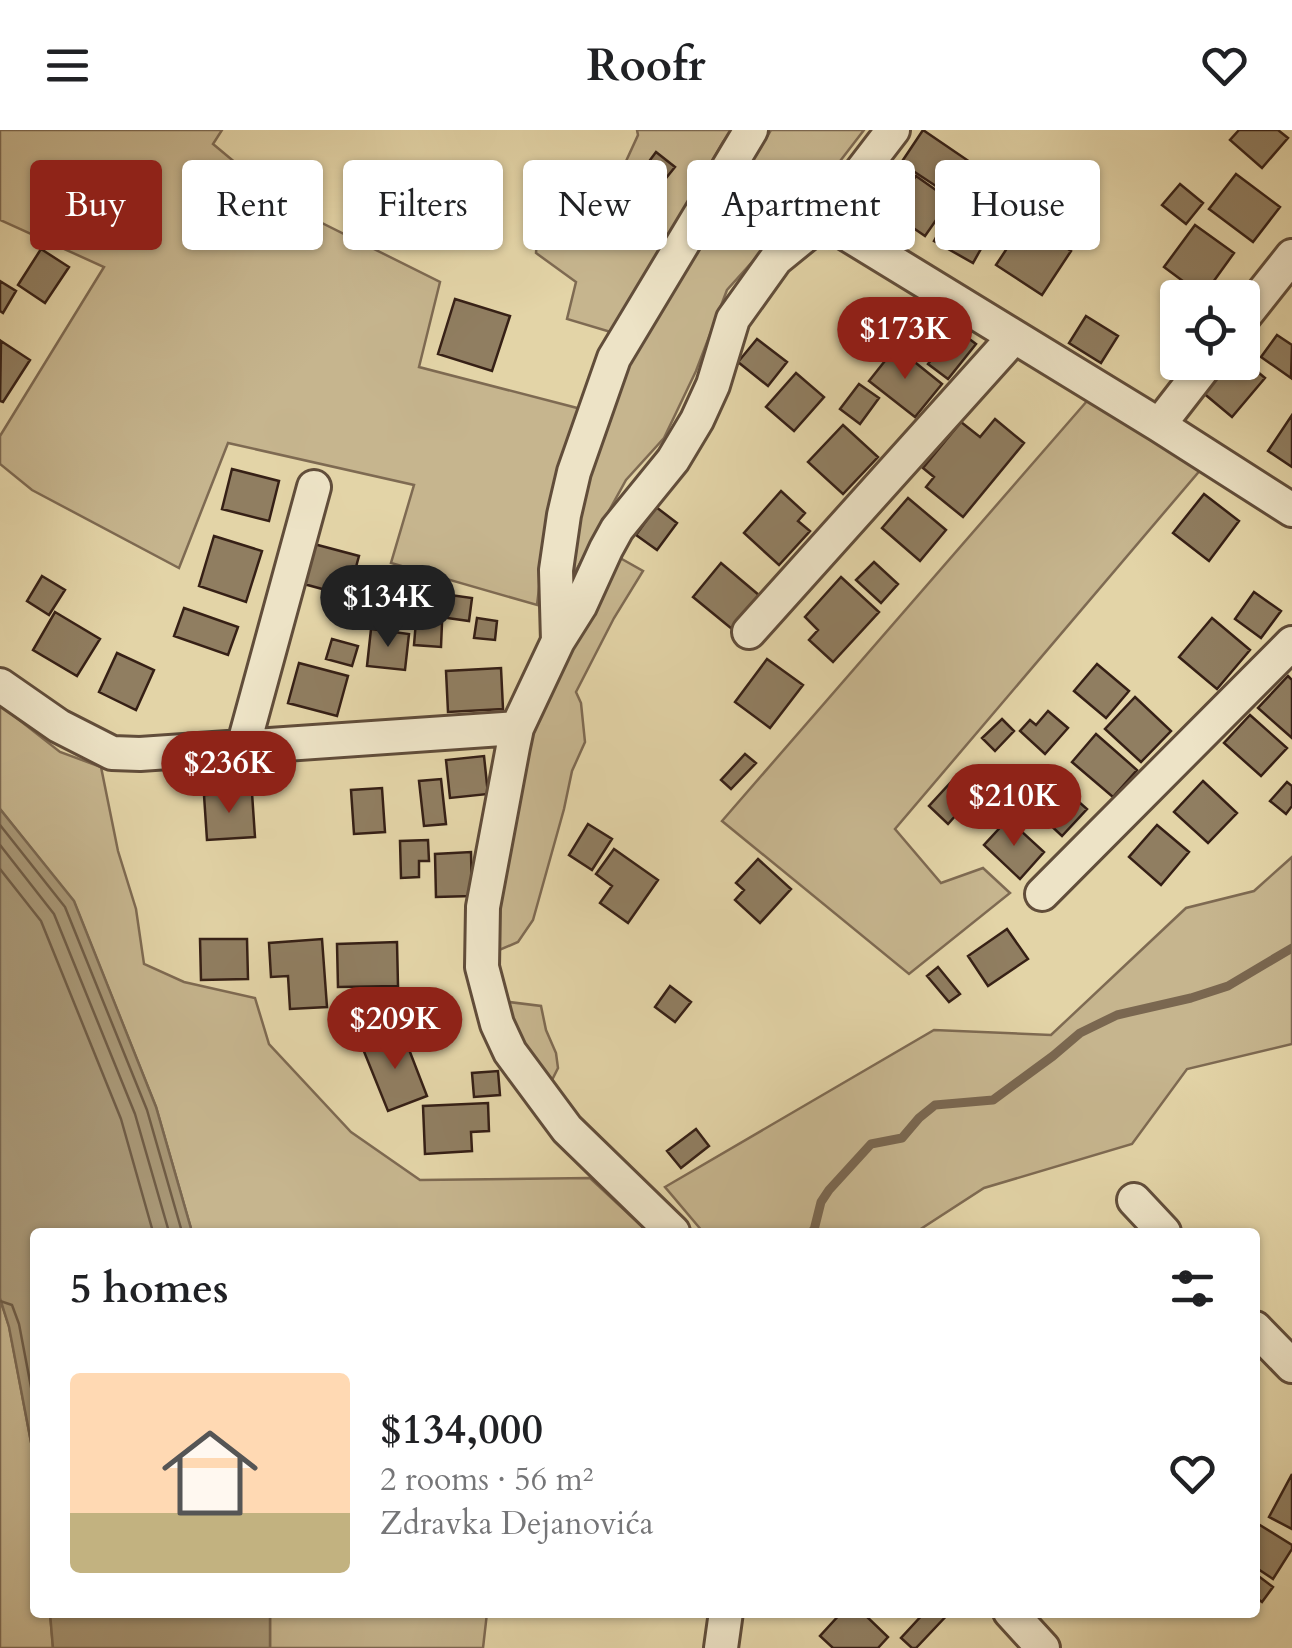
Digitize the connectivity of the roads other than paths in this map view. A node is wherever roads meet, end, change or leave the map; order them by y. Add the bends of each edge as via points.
1 (751, 130) edge
2 (894, 130) edge
3 (871, 160) edge
4 (786, 250) edge
5 (873, 250) edge
6 (1292, 256) edge
7 (1260, 296) edge
8 (1014, 337) junction
9 (1194, 380) edge
10 (1159, 425) junction
11 (314, 487) dead end
12 (1292, 510) edge
13 (750, 632) dead end
14 (558, 641) junction
15 (1292, 643) edge
16 (0, 685) edge
17 (517, 728) junction
18 (243, 746) junction
19 (1042, 894) dead end
20 (1134, 1200) dead end
21 (669, 1228) edge
22 (1160, 1228) edge
23 (1260, 1333) edge
24 (1292, 1366) edge
25 (725, 1618) edge
26 (1016, 1618) edge
27 (721, 1648) edge
28 (1043, 1648) edge

1 - 14 street via 614,358 564,515 556,570
2 - 3 street
4 - 14 street via 733,319 697,420 618,529
5 - 8 street
6 - 7 street
8 - 10 street
8 - 13 street
9 - 10 street
10 - 12 street
11 - 18 street
14 - 17 street
15 - 19 street
16 - 18 street via 112,753
17 - 18 street
17 - 21 street via 484,907 482,967 497,1024 567,1129
20 - 22 street
23 - 24 street
25 - 27 street
26 - 28 street

